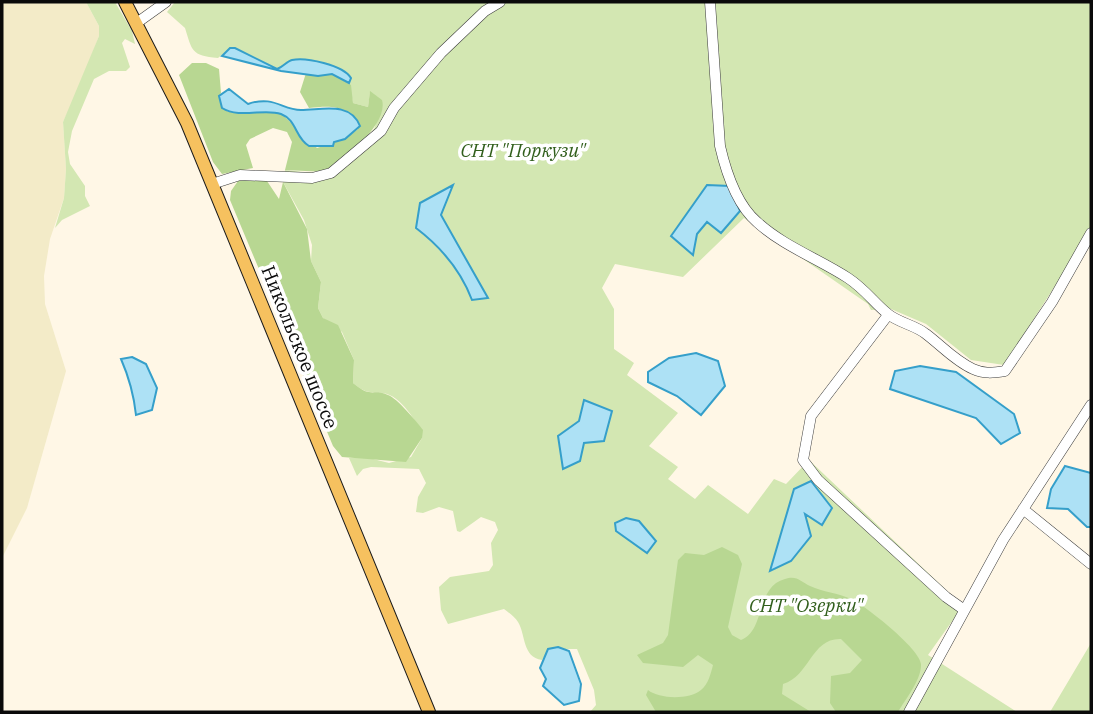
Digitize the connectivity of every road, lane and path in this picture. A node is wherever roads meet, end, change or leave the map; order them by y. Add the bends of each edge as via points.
1 (125, 2) edge
2 (166, 2) edge
3 (500, 2) edge
4 (710, 2) edge
5 (138, 22) junction
6 (212, 184) junction
7 (1091, 233) edge
8 (888, 314) junction
9 (1091, 405) edge
10 (1023, 509) junction
11 (1091, 564) edge
12 (963, 609) junction
13 (429, 712) edge
14 (909, 712) edge

1 - 5 main road, Никольское шоссе
2 - 5 street
3 - 6 street via 441,53 394,108 381,131 331,173 312,178 240,175
4 - 8 street via 720,146 725,169 742,203 756,222 845,276
5 - 6 main road, Никольское шоссе
6 - 13 main road, Никольское шоссе
7 - 8 street via 1052,302 1004,371 974,370 925,332
8 - 12 street via 811,416 803,460 863,522
9 - 10 street
10 - 11 street
10 - 12 street
12 - 14 street

